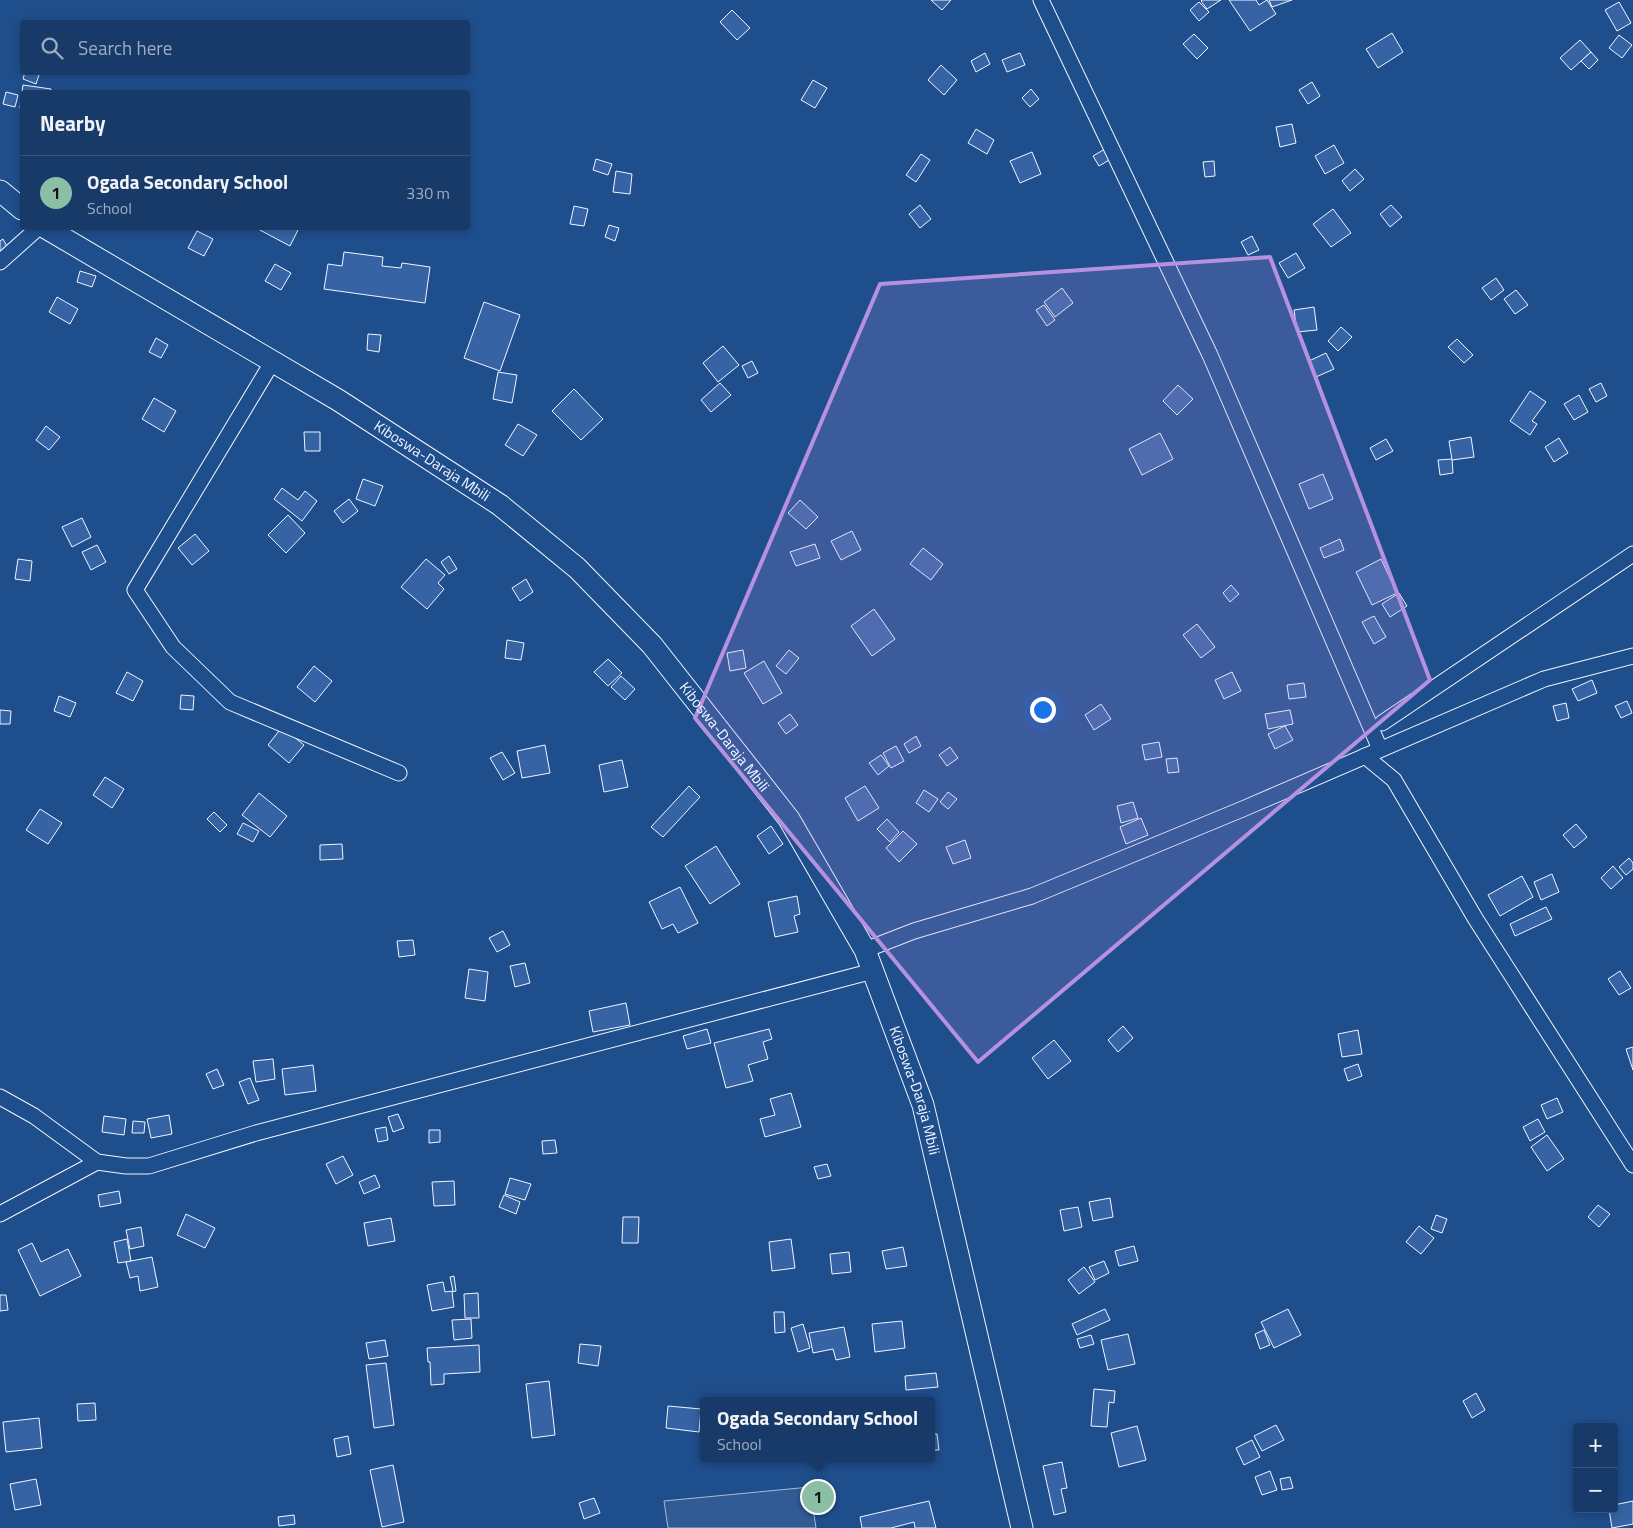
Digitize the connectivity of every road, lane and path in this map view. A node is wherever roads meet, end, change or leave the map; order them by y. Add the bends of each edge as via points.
1 (1041, 0) edge
2 (0, 191) edge
3 (20, 207) edge
4 (36, 230) edge
5 (49, 230) edge
6 (0, 262) edge
7 (273, 361) junction
8 (1633, 554) edge
9 (1633, 656) edge
10 (1382, 723) dead end
11 (1380, 750) junction
12 (1365, 756) junction
13 (399, 773) dead end
14 (865, 950) junction
15 (872, 971) junction
16 (0, 1097) edge
17 (97, 1162) junction
18 (1633, 1165) edge
19 (0, 1214) edge
20 (1022, 1528) edge

1 - 11 street via 1210,355
2 - 3 main road
4 - 6 street
5 - 7 main road, Kiboswa-Daraja Mbili
7 - 13 street via 135,590 172,647 230,702
7 - 14 main road, Kiboswa-Daraja Mbili via 500,505 577,568 652,645 789,819
8 - 10 street
9 - 11 street via 1544,679
11 - 12 street
12 - 14 street via 1032,896 914,931
12 - 18 street via 1394,780 1475,918
14 - 15 main road, Kiboswa-Daraja Mbili
15 - 17 street via 256,1133 150,1166
15 - 20 main road, Kiboswa-Daraja Mbili via 924,1105
16 - 17 street via 34,1116
17 - 19 street

